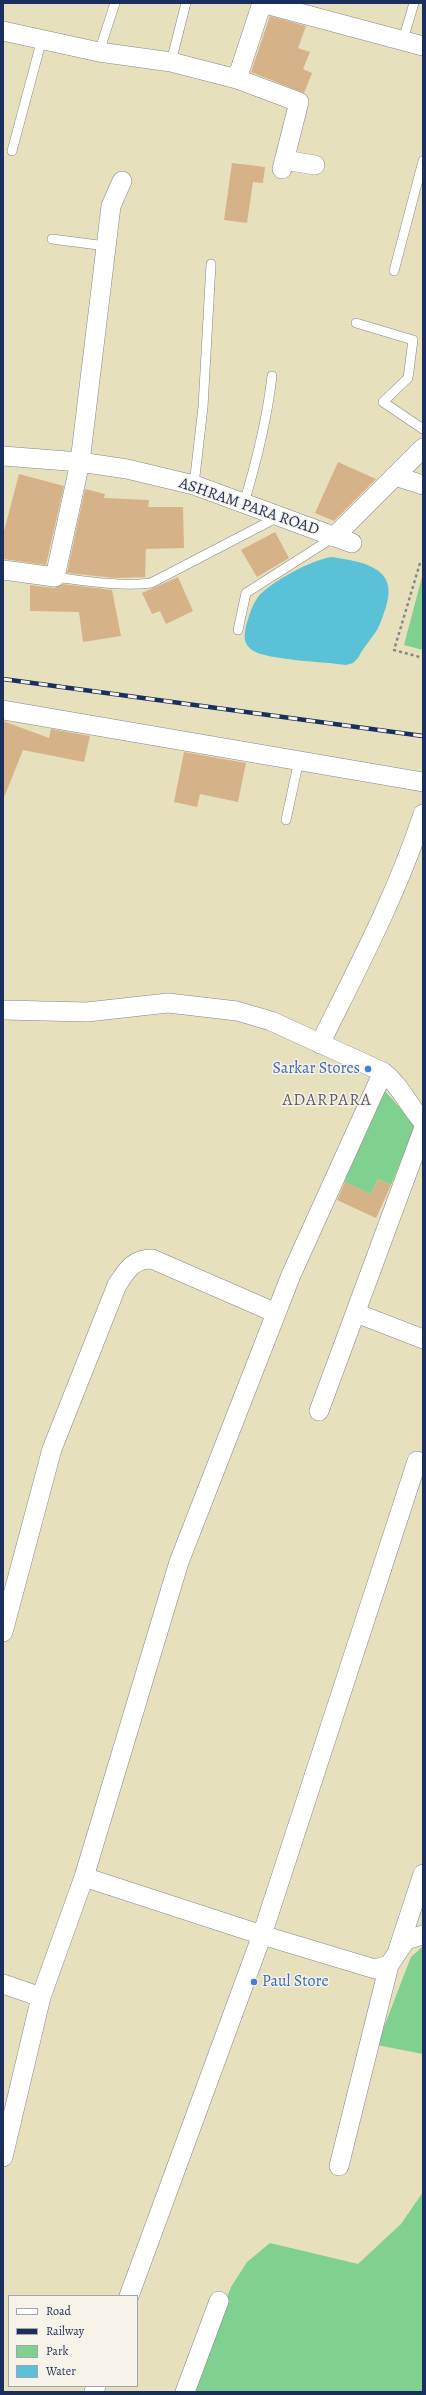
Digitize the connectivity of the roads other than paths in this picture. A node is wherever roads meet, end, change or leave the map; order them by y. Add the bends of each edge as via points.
1 (115, 3) edge
2 (186, 3) edge
3 (265, 3) edge
4 (414, 3) edge
5 (3, 31) edge
6 (42, 39) junction
7 (403, 40) junction
8 (423, 46) edge
9 (99, 52) junction
10 (171, 62) junction
11 (237, 80) junction
12 (12, 151) dead end
13 (423, 161) edge
14 (315, 165) dead end
15 (122, 180) dead end
16 (52, 239) dead end
17 (106, 246) junction
18 (211, 264) dead end
19 (394, 271) dead end
20 (356, 323) dead end
21 (272, 376) dead end
22 (423, 429) edge
23 (423, 448) edge
24 (3, 456) edge
25 (80, 462) junction
26 (395, 476) junction
27 (194, 485) junction
28 (423, 486) edge
29 (244, 503) junction
30 (279, 516) junction
31 (334, 537) junction
32 (352, 543) dead end
33 (3, 570) edge
34 (55, 577) junction
35 (238, 630) dead end
36 (3, 710) edge
37 (299, 760) junction
38 (423, 782) edge
39 (423, 814) edge
40 (286, 820) dead end
41 (3, 1010) edge
42 (320, 1044) junction
43 (383, 1072) junction
44 (423, 1122) edge
45 (423, 1130) edge
46 (276, 1313) junction
47 (356, 1314) junction
48 (423, 1339) edge
49 (319, 1411) dead end
50 (423, 1464) edge
51 (3, 1632) edge
52 (423, 1874) edge
53 (84, 1876) junction
54 (262, 1935) junction
55 (423, 1935) edge
56 (392, 1961) junction
57 (3, 1984) edge
58 (41, 1996) junction
59 (3, 2157) edge
60 (339, 2166) dead end
61 (130, 2295) edge
62 (219, 2301) dead end
63 (185, 2392) edge

1 - 9 lane
2 - 10 lane
3 - 7 street
3 - 11 street via 262,3
4 - 7 lane
5 - 6 street
6 - 9 street
6 - 12 lane
7 - 8 street
9 - 10 street
10 - 11 street
11 - 14 street via 299,102 283,164
13 - 19 lane
15 - 17 street via 111,206
16 - 17 lane
17 - 25 street
18 - 27 lane via 203,407
20 - 22 lane via 413,340 408,378 383,402
21 - 29 lane via 260,452
23 - 26 street
24 - 25 street, ASHRAM PARA ROAD
25 - 27 street, ASHRAM PARA ROAD
25 - 34 street
26 - 28 street
26 - 31 street
27 - 29 street, ASHRAM PARA ROAD
29 - 30 street, ASHRAM PARA ROAD
30 - 31 street, ASHRAM PARA ROAD
30 - 34 lane via 151,583 95,583
31 - 32 street, ASHRAM PARA ROAD
31 - 35 lane via 246,593
33 - 34 street
36 - 37 street
37 - 38 street
37 - 40 lane
39 - 42 street via 412,849
41 - 42 street via 87,1012 168,1003 205,1006 237,1011 271,1021
42 - 43 street
43 - 44 street via 394,1080 400,1093
43 - 46 street
45 - 47 street
46 - 51 street via 152,1259 140,1259 129,1267 117,1285 52,1449
46 - 53 street via 179,1562
47 - 48 street
47 - 49 street
50 - 54 street via 417,1461
52 - 56 street
53 - 54 street
53 - 58 street
54 - 56 street via 374,1968
54 - 61 street
55 - 56 street via 406,1940
56 - 60 street
57 - 58 street
58 - 59 street
62 - 63 street

